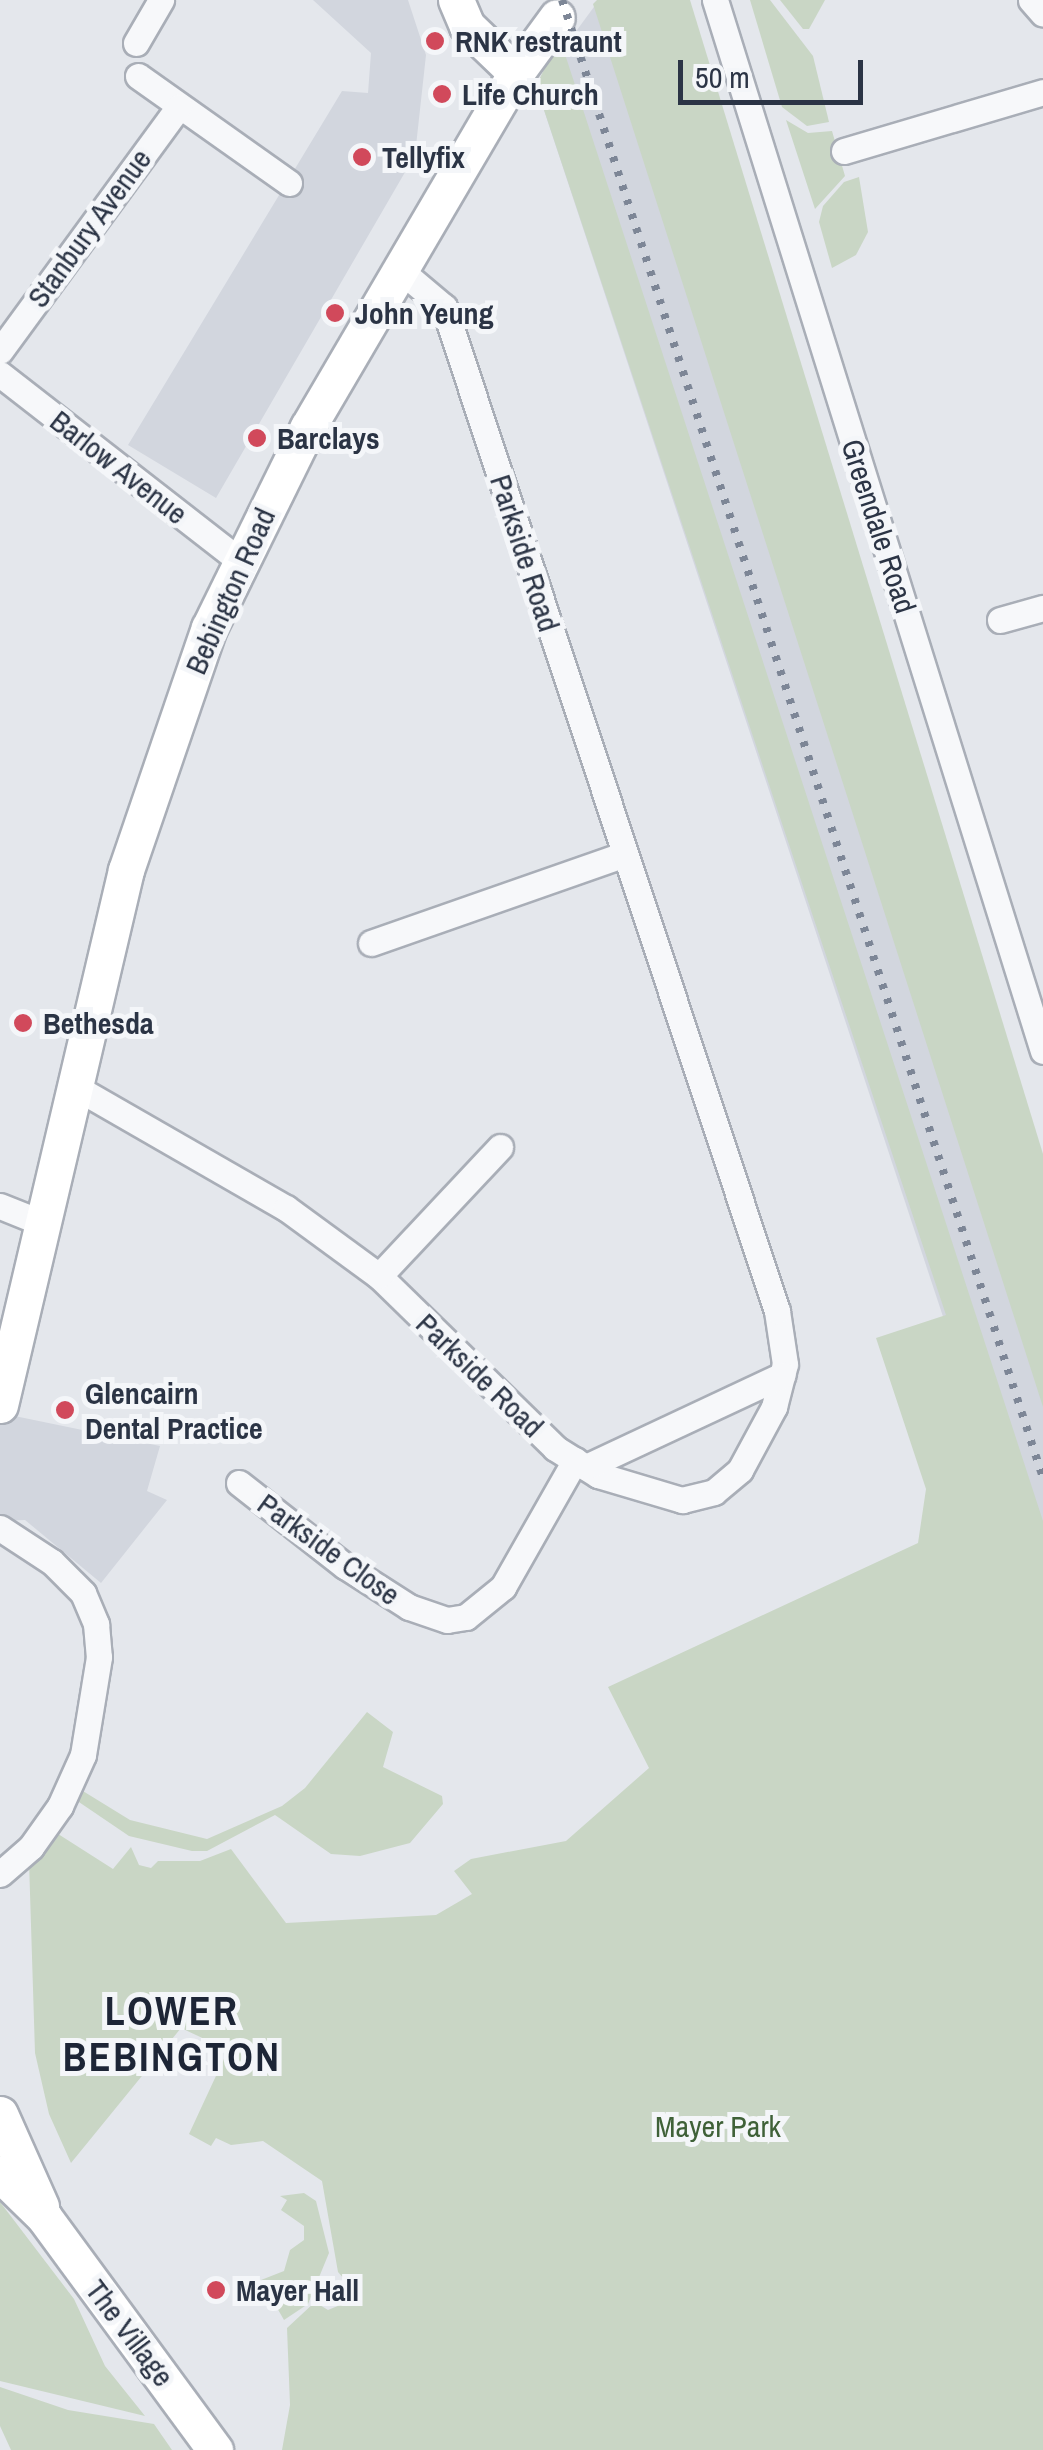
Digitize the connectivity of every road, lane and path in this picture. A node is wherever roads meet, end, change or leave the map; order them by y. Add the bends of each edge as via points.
1 (161, 0) edge
2 (456, 0) edge
3 (715, 0) edge
4 (1030, 0) edge
5 (1043, 14) edge
6 (557, 17) dead end
7 (136, 43) dead end
8 (516, 73) junction
9 (138, 76) dead end
10 (1043, 92) edge
11 (179, 106) junction
12 (844, 151) dead end
13 (289, 183) dead end
14 (400, 270) junction
15 (0, 351) edge
16 (5, 387) edge
17 (240, 560) junction
18 (1043, 608) edge
19 (1000, 620) dead end
20 (625, 854) junction
21 (371, 943) dead end
22 (1043, 1051) edge
23 (77, 1088) junction
24 (500, 1147) dead end
25 (0, 1206) edge
26 (45, 1224) junction
27 (379, 1276) junction
28 (782, 1375) junction
29 (0, 1405) edge
30 (580, 1464) junction
31 (239, 1483) dead end
32 (0, 1528) edge
33 (0, 1874) edge
34 (0, 2114) edge
35 (0, 2174) edge
36 (44, 2217) junction
37 (215, 2450) edge

1 - 7 street
2 - 8 main road via 467,26
3 - 22 street, Greendale Road
4 - 5 street
6 - 8 main road, Bebington Road
8 - 14 main road, Bebington Road
9 - 11 street
10 - 12 street
11 - 13 street
11 - 15 street, Stanbury Avenue
14 - 17 main road, Bebington Road
14 - 20 street, Parkside Road via 444,307
16 - 17 street, Barlow Avenue
17 - 23 main road, Bebington Road via 126,870
18 - 19 street
20 - 21 street
20 - 28 street, Parkside Road via 785,1340
23 - 26 main road, Bebington Road
23 - 27 street, Parkside Road via 286,1208
24 - 27 street
25 - 26 street
26 - 29 main road
27 - 30 street, Parkside Road
28 - 30 street
28 - 30 street, Parkside Road via 774,1407 740,1470 714,1492 682,1500
30 - 31 street, Parkside Close via 502,1588 466,1617 446,1620 409,1607 345,1566
32 - 33 street via 52,1562 83,1593 96,1624 99,1657 83,1756 60,1806 31,1847
34 - 36 main road, The Village
35 - 36 main road, The Village
36 - 37 main road, The Village

